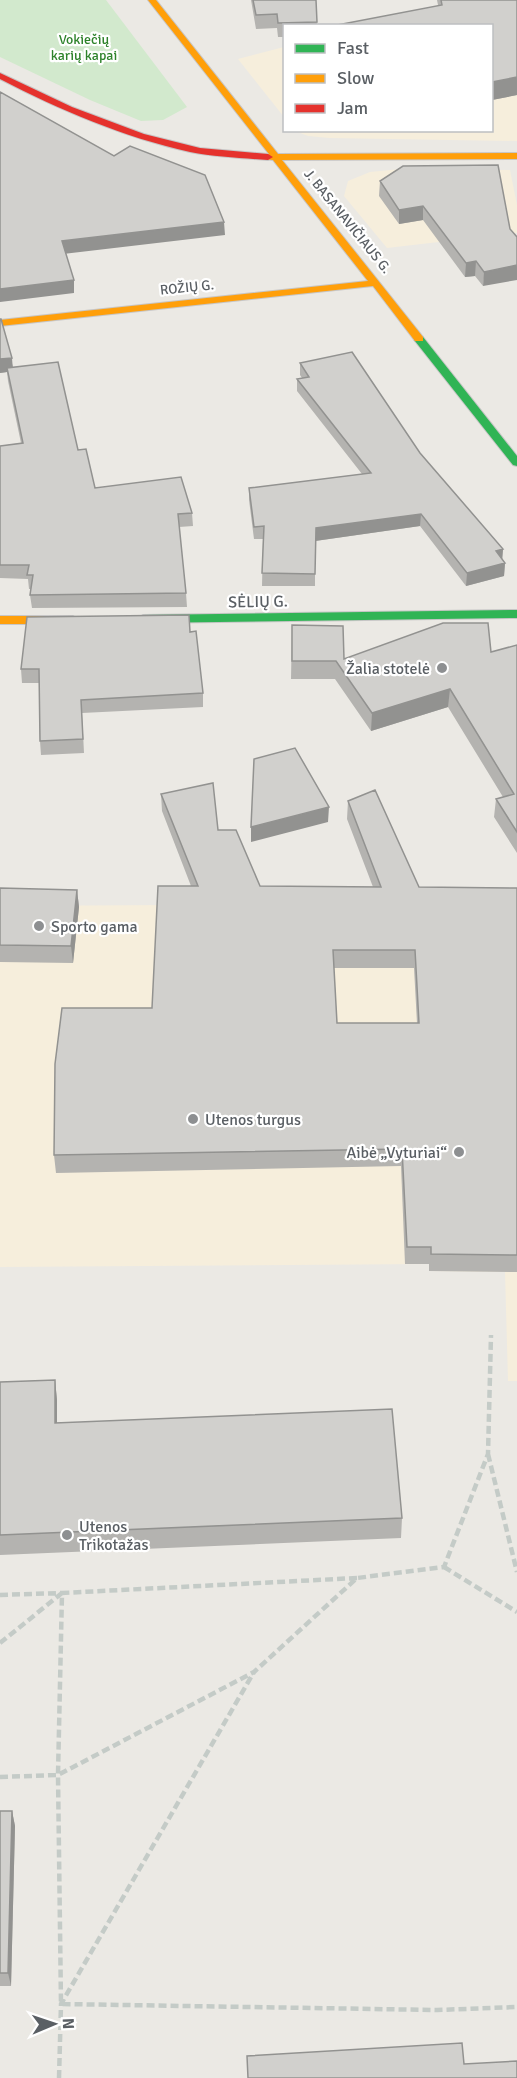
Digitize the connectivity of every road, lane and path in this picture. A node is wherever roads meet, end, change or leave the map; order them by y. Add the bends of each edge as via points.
1 (152, 0) edge
2 (0, 76) edge
3 (517, 156) edge
4 (275, 158) junction
5 (377, 283) junction
6 (0, 323) edge
7 (517, 463) edge
8 (517, 614) edge
9 (82, 619) edge
10 (129, 619) edge
11 (0, 620) edge
12 (491, 1335) dead end
13 (488, 1454) junction
14 (444, 1567) junction
15 (517, 1572) edge
16 (357, 1578) junction
17 (63, 1593) junction
18 (0, 1595) edge
19 (517, 1612) edge
20 (0, 1642) edge
21 (254, 1672) junction
22 (58, 1775) junction
23 (0, 1777) edge
24 (61, 2004) junction
25 (517, 2007) edge
26 (59, 2078) edge

1 - 4 street, J. BASANAVIČIAUS G.
2 - 4 street via 40,96 149,137 191,149
3 - 4 street
4 - 5 street, J. BASANAVIČIAUS G.
5 - 6 street, ROŽIŲ G.
5 - 7 street, J. BASANAVIČIAUS G.
8 - 10 street, SĖLIŲ G.
9 - 11 street
12 - 13 path
13 - 14 path
13 - 15 path
14 - 16 path
14 - 19 path
16 - 17 path
16 - 21 path
17 - 18 path
17 - 20 path
17 - 22 path
21 - 22 path
21 - 24 path
22 - 23 path
22 - 24 path
24 - 25 path via 437,2010
24 - 26 path

